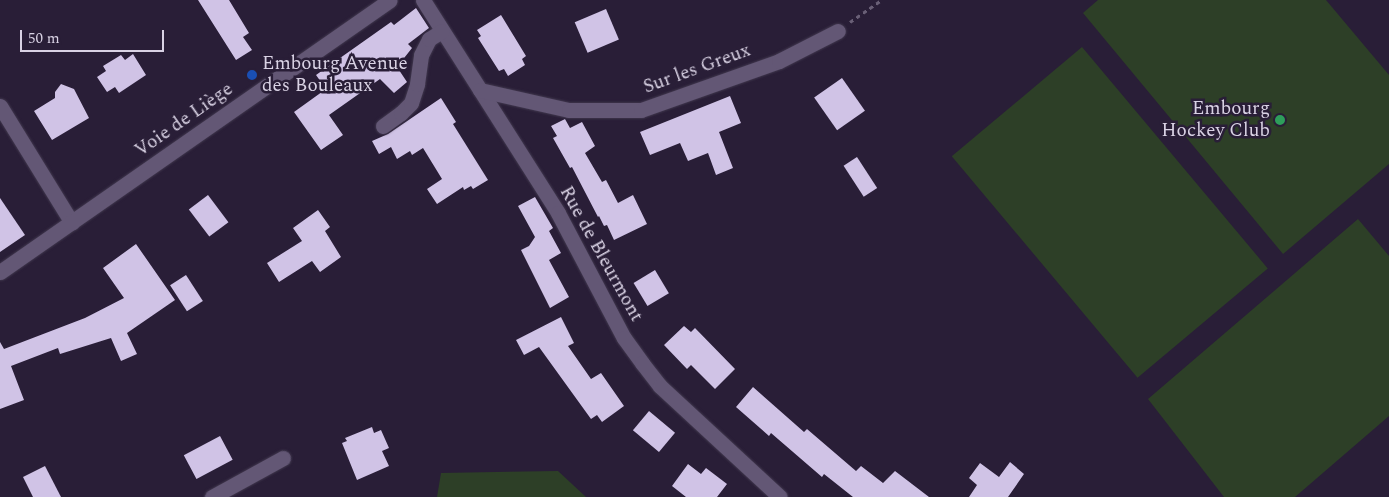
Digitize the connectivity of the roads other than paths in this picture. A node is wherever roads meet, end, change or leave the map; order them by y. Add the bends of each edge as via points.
1 (390, 0) edge
2 (423, 0) edge
3 (442, 31) junction
4 (838, 31) road end
5 (480, 90) junction
6 (0, 106) edge
7 (383, 126) dead end
8 (72, 223) junction
9 (0, 272) edge
10 (283, 458) dead end
11 (212, 497) edge
12 (780, 497) edge

1 - 8 street, Voie de Liège
2 - 3 street, Rue de Bleurmont
3 - 5 street, Rue de Bleurmont
3 - 7 street via 429,39 421,55 411,103
4 - 5 street, Sur les Greux via 779,60 641,110 569,110
5 - 12 street, Rue de Bleurmont via 558,213 624,338 642,364 660,386
6 - 8 street
8 - 9 street, Voie de Liège
10 - 11 street

